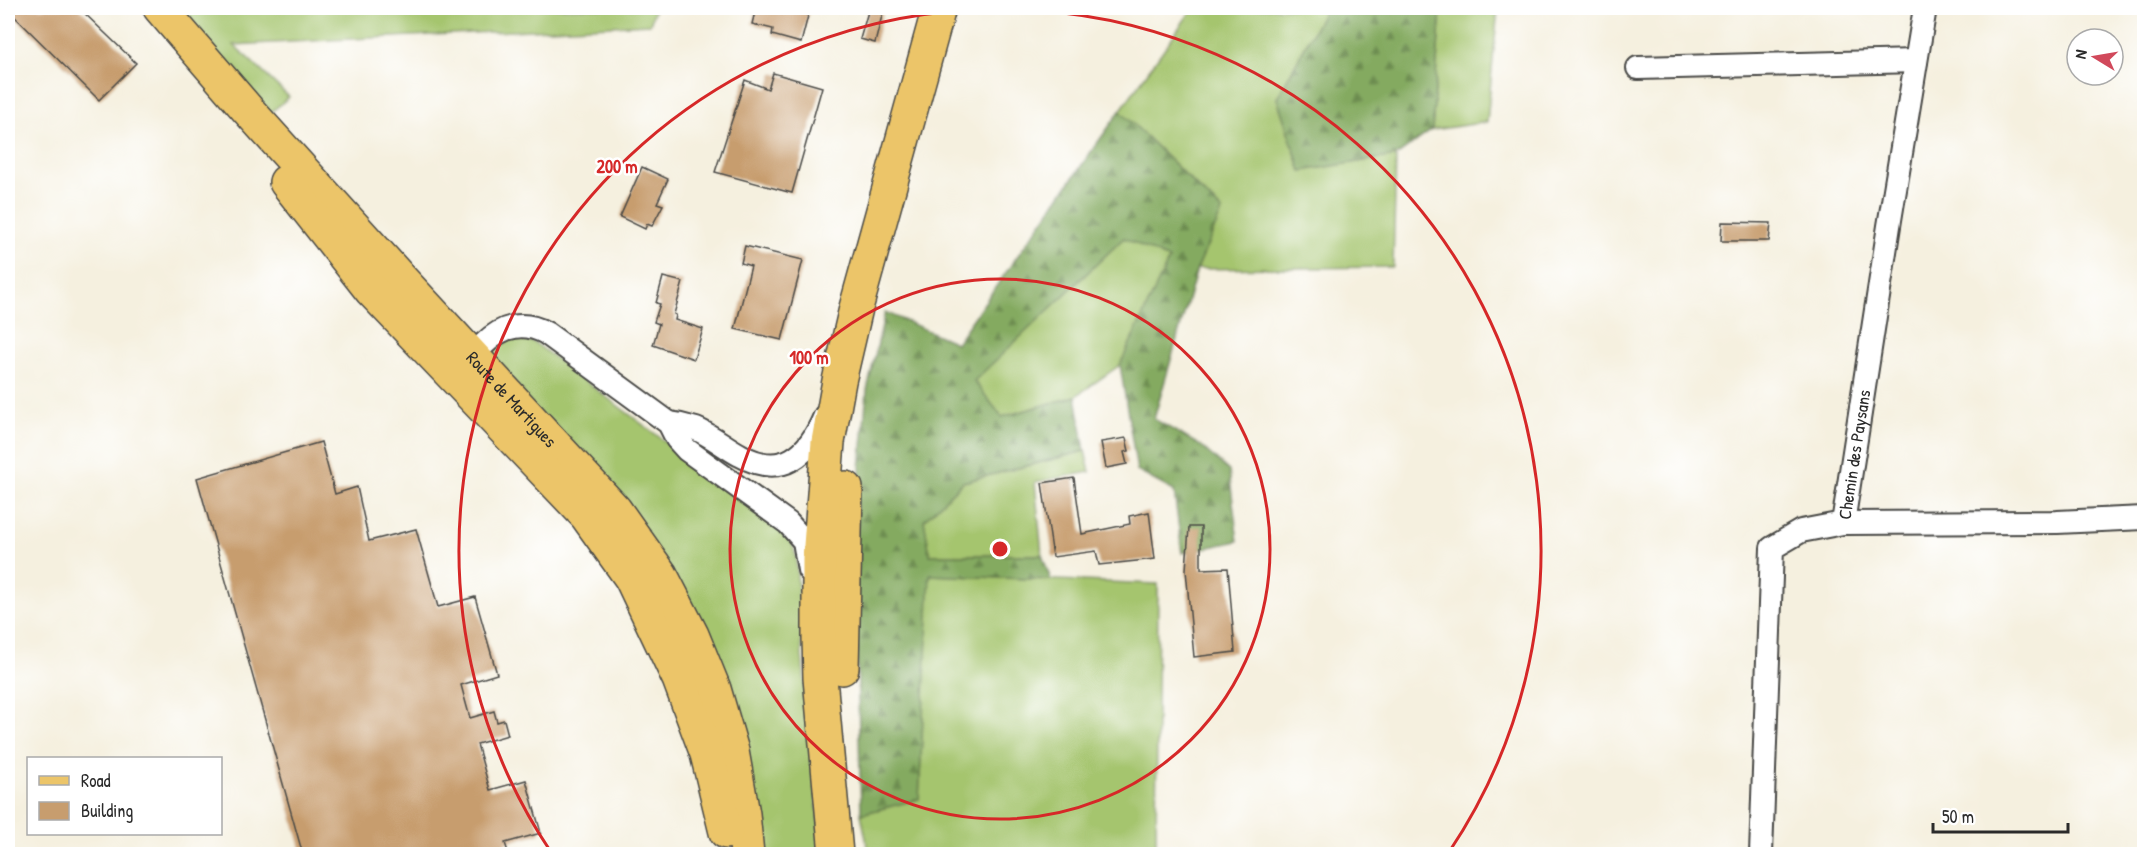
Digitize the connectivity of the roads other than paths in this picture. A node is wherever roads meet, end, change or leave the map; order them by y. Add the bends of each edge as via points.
1 (141, 8) edge
2 (160, 8) edge
3 (939, 8) edge
4 (1925, 8) edge
5 (1916, 62) junction
6 (1638, 68) dead end
7 (909, 122) junction
8 (426, 349) junction
9 (472, 357) junction
10 (839, 381) junction
11 (669, 423) junction
12 (2145, 518) edge
13 (1843, 523) junction
14 (819, 637) junction
15 (728, 855) edge
16 (747, 855) edge
17 (836, 855) edge
18 (859, 855) edge
19 (1761, 855) edge

1 - 8 main road, Route de Martigues via 206,82 371,290
2 - 9 main road, Route de Martigues
3 - 7 main road
4 - 5 street, Chemin des Paysans
5 - 6 street
5 - 13 street, Chemin des Paysans
7 - 10 main road
7 - 18 main road via 866,312 844,507 842,715
8 - 9 street via 450,360
8 - 15 main road, Route de Martigues via 586,515 631,578 679,679 707,754
9 - 11 street via 508,327 534,327
9 - 16 main road, Route de Martigues via 615,510 661,575 714,689 732,751
10 - 11 street via 811,442 801,454 784,463 758,464 698,430
10 - 14 main road via 822,501
11 - 14 street via 687,450 798,532 804,541
12 - 13 street
13 - 19 street, Chemin des Paysans via 1801,531 1772,548
14 - 17 main road

